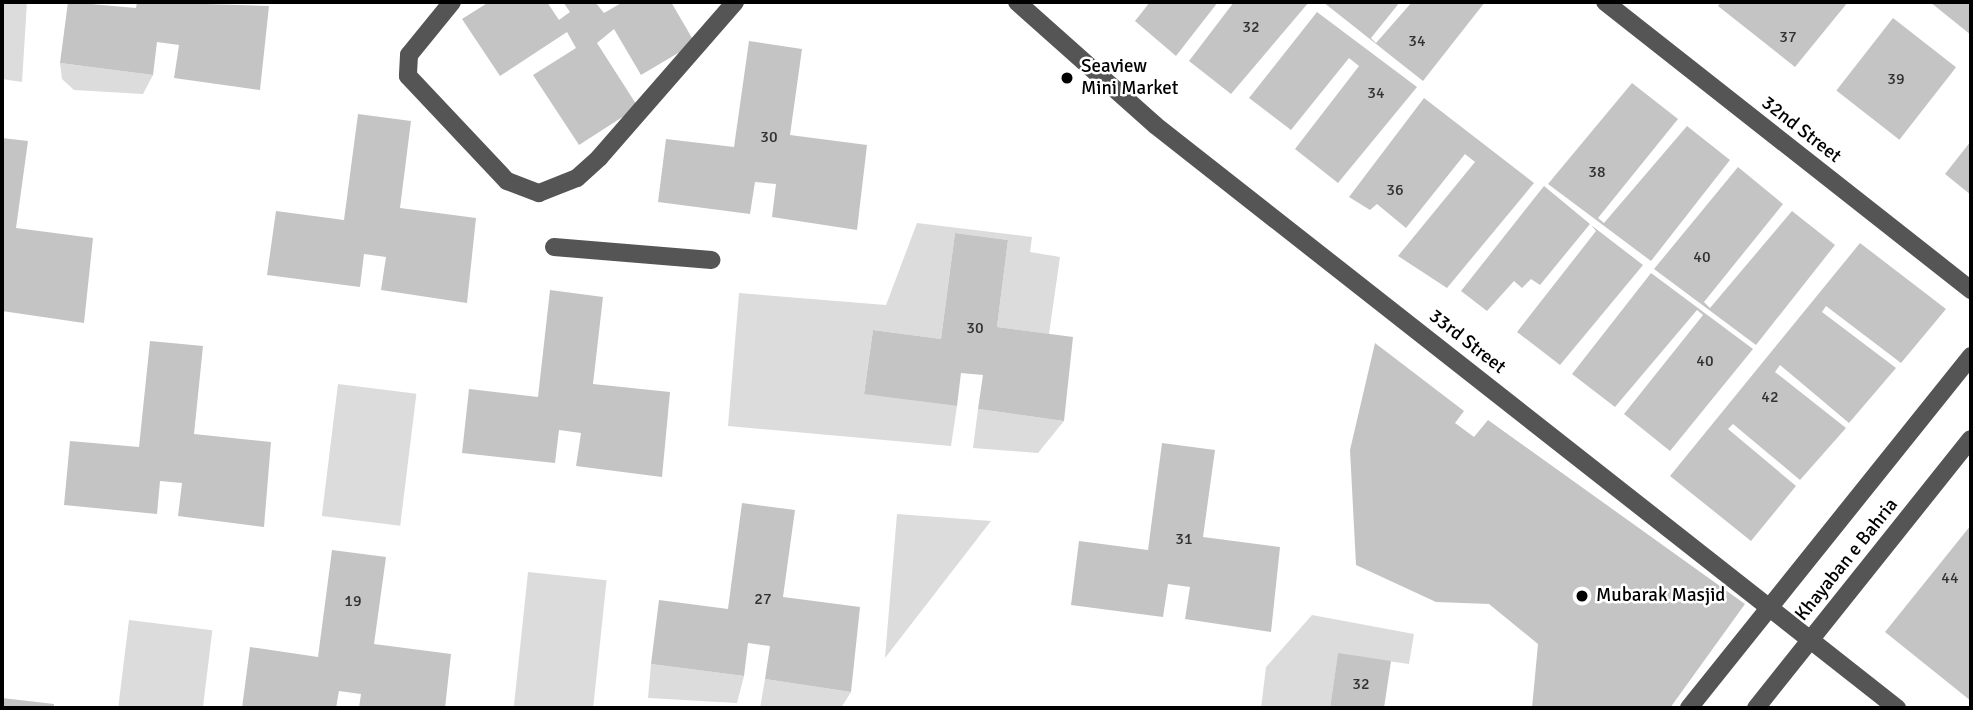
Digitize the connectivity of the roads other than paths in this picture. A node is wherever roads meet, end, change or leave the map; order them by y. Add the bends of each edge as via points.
1 (452, 2) edge
2 (734, 2) edge
3 (1017, 2) edge
4 (1605, 2) edge
5 (554, 247) dead end
6 (711, 260) dead end
7 (1971, 290) edge
8 (1971, 356) edge
9 (1971, 439) edge
10 (1770, 607) junction
11 (1812, 639) junction
12 (1689, 708) edge
13 (1756, 708) edge
14 (1897, 708) edge

1 - 2 street via 409,55 408,76 507,181 539,193 577,178 599,158
3 - 10 street, 33rd Street via 1156,125
4 - 7 street, 32nd Street
5 - 6 street
8 - 10 street
9 - 11 street, Khayaban e Bahria
10 - 11 street, 33rd Street
10 - 12 street
11 - 13 street, Khayaban e Bahria
11 - 14 street, 33rd Street

